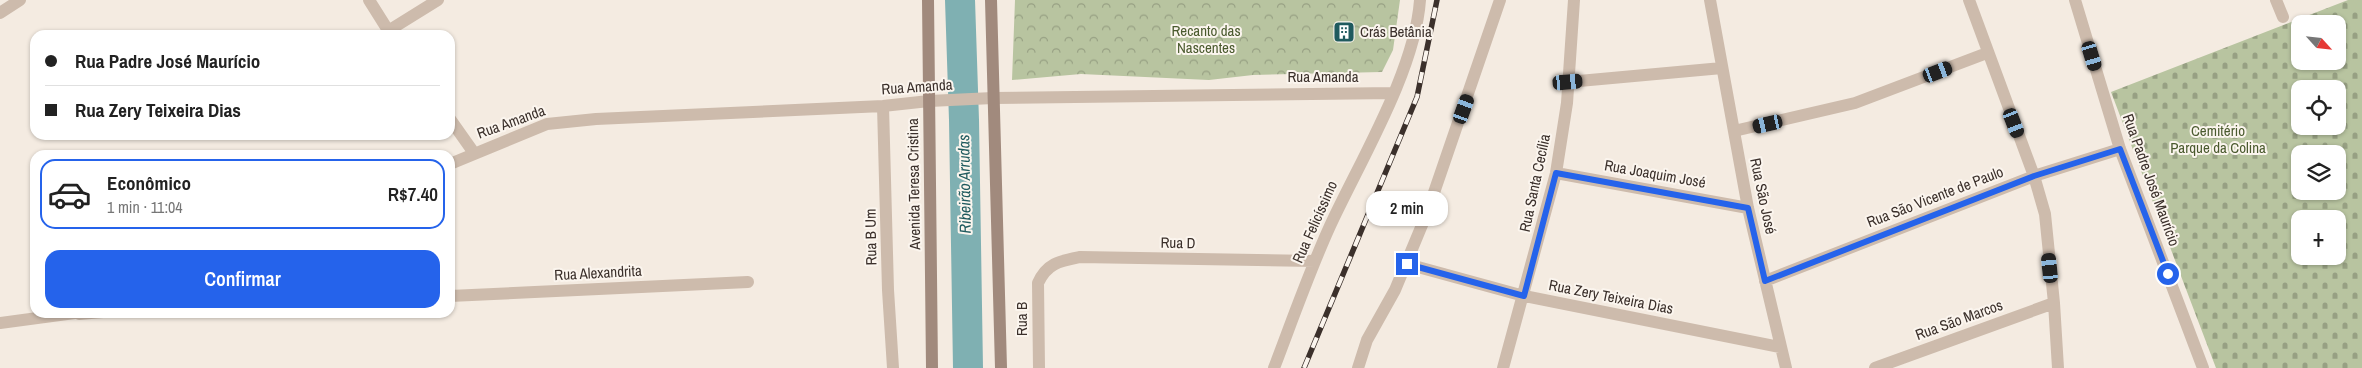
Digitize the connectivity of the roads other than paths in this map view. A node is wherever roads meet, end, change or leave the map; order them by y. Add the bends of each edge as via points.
1 (20, 0) edge
2 (368, 0) edge
3 (438, 0) edge
4 (928, 0) edge
5 (991, 0) edge
6 (1420, 0) edge
7 (1500, 0) edge
8 (1574, 0) edge
9 (1710, 0) edge
10 (1969, 0) edge
11 (2075, 0) edge
12 (2276, 0) edge
13 (0, 13) edge
14 (2283, 17) dead end
15 (388, 30) edge
16 (394, 30) edge
17 (1987, 53) junction
18 (1722, 68) junction
19 (1568, 82) junction
20 (1394, 93) junction
21 (993, 98) junction
22 (929, 101) junction
23 (882, 106) junction
24 (455, 126) edge
25 (1734, 132) junction
26 (2120, 149) junction
27 (474, 153) junction
28 (455, 162) edge
29 (1556, 173) junction
30 (2034, 176) junction
31 (1748, 208) junction
32 (1315, 262) junction
33 (1407, 264) junction
34 (1043, 271) joint
35 (1765, 281) junction
36 (748, 282) dead end
37 (455, 296) edge
38 (1524, 296) junction
39 (2054, 303) junction
40 (40, 318) edge
41 (0, 323) edge
42 (1780, 347) junction
43 (893, 368) edge
44 (932, 368) edge
45 (1001, 368) edge
46 (1038, 368) edge
47 (1274, 368) edge
48 (1358, 368) edge
49 (1503, 368) edge
50 (1786, 368) edge
51 (1875, 368) edge
52 (2058, 368) edge
53 (2203, 368) edge

1 - 13 street
2 - 15 street
3 - 16 street
4 - 22 main road, Avenida Teresa Cristina
5 - 21 main road
6 - 20 street, Rua Felicíssimo via 1419,16
7 - 33 street via 1471,92
8 - 19 street, Rua Santa Cecília
9 - 18 street, Rua São José
10 - 17 street
11 - 26 street, Rua Padre José Maurício
12 - 14 street
17 - 25 street via 1855,103
17 - 30 street
18 - 19 street
18 - 25 street, Rua São José
19 - 29 street, Rua Santa Cecília
20 - 21 street, Rua Amanda
20 - 32 street, Rua Felicíssimo
21 - 22 street, Rua Amanda
21 - 45 main road
22 - 23 street, Rua Amanda
22 - 44 main road, Avenida Teresa Cristina
23 - 27 street, Rua Amanda via 547,124
23 - 43 street, Rua B Um
24 - 27 street
25 - 31 street, Rua São José
26 - 30 street, Rua São Vicente de Paulo
26 - 53 street, Rua Padre José Maurício
27 - 28 street, Rua Amanda
29 - 31 street, Rua Joaquim José
29 - 38 street, Rua Santa Cecília
30 - 35 street, Rua São Vicente de Paulo
30 - 39 street via 2045,214
31 - 35 street, Rua São José
32 - 34 street, Rua D via 1080,257 1061,261
32 - 47 street, Rua Felicíssimo
33 - 38 street, Rua Zery Teixeira Dias
33 - 48 street via 1367,340
34 - 46 street, Rua B via 1038,283
35 - 42 street, Rua São José
36 - 37 street, Rua Alexandrita
38 - 42 street, Rua Zery Teixeira Dias
38 - 49 street, Rua Santa Cecília
39 - 51 street, Rua São Marcos
39 - 52 street
40 - 41 street
42 - 50 street, Rua São José

